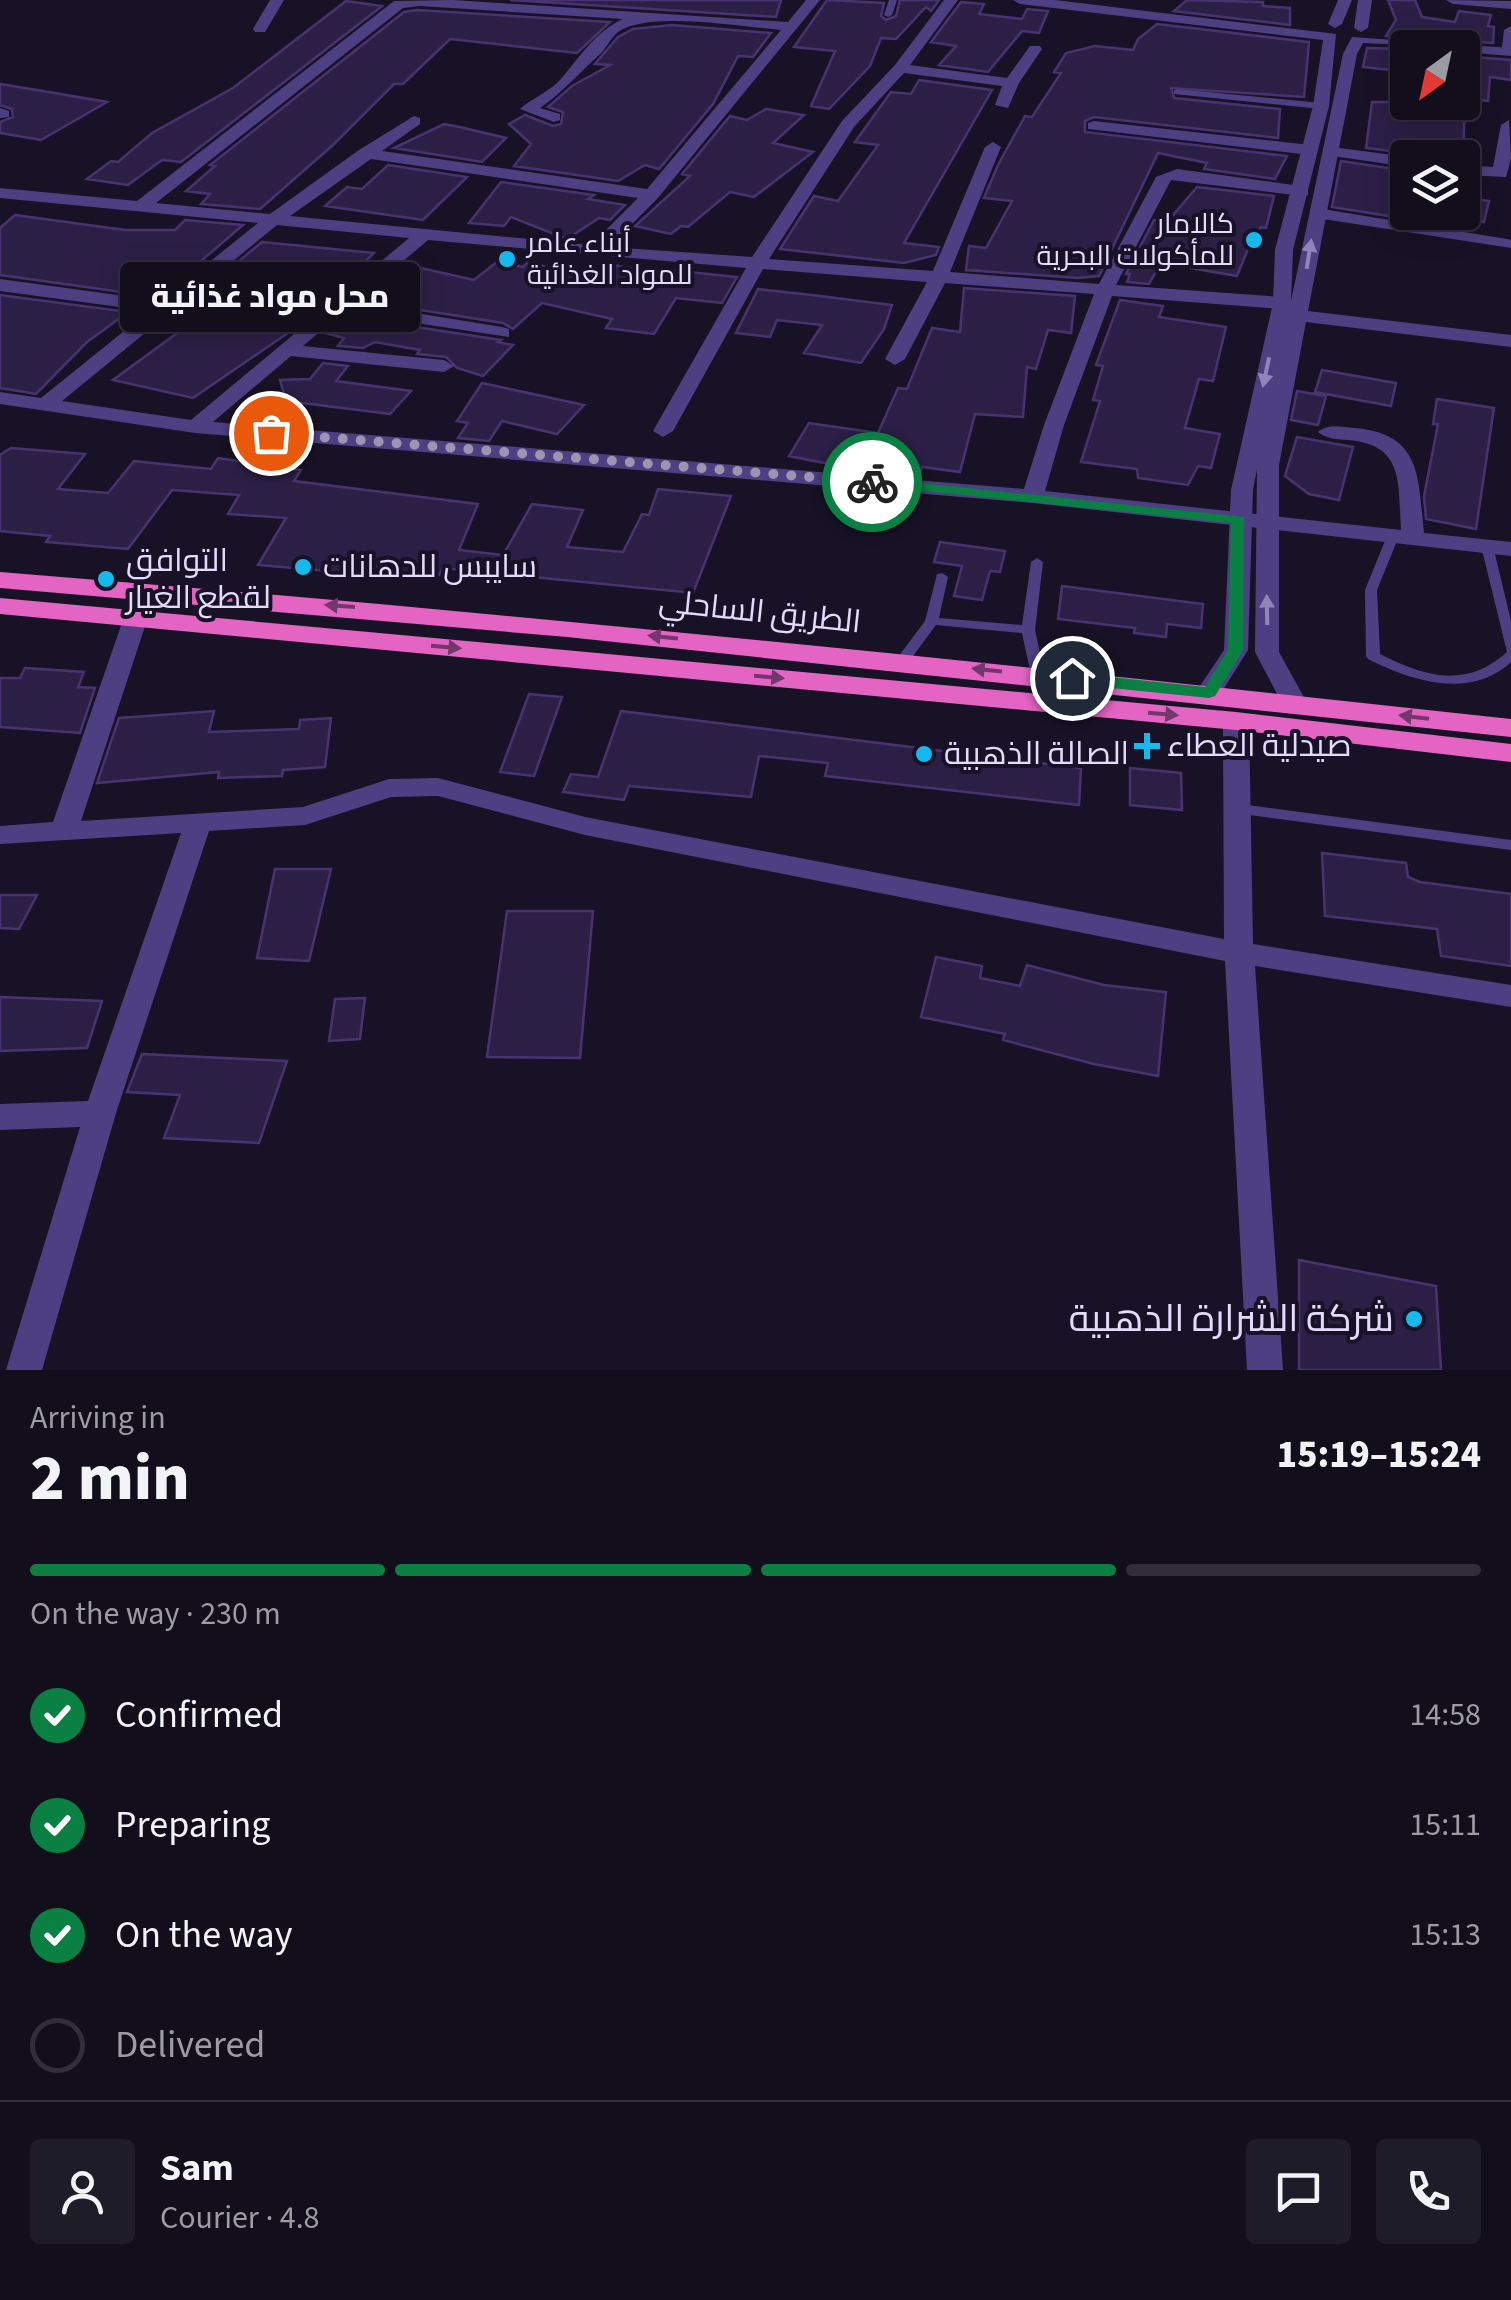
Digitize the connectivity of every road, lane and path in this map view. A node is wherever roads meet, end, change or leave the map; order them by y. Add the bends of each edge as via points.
1 (277, 0) edge
2 (813, 0) edge
3 (893, 0) edge
4 (951, 0) edge
5 (1020, 0) edge
6 (1078, 0) edge
7 (1345, 0) edge
8 (1365, 0) edge
9 (1454, 0) edge
10 (1476, 1) edge
11 (1511, 6) edge
12 (888, 15) dead end
13 (638, 18) junction
14 (790, 26) junction
15 (260, 29) dead end
16 (1331, 31) junction
17 (1362, 34) junction
18 (1510, 43) edge
19 (1036, 49) dead end
20 (900, 68) junction
21 (1011, 83) junction
22 (1177, 92) dead end
23 (1003, 105) dead end
24 (1320, 106) junction
25 (554, 116) dead end
26 (414, 121) dead end
27 (1509, 124) edge
28 (1094, 126) dead end
29 (992, 147) dead end
30 (1321, 151) junction
31 (365, 153) junction
32 (1390, 160) edge
33 (1480, 171) edge
34 (1302, 191) junction
35 (0, 193) edge
36 (651, 195) junction
37 (142, 205) junction
38 (1316, 213) junction
39 (273, 220) junction
40 (423, 235) junction
41 (1507, 244) dead end
42 (595, 251) junction
43 (757, 264) junction
44 (940, 275) junction
45 (0, 285) edge
46 (1104, 289) junction
47 (341, 306) junction
48 (169, 308) junction
49 (1290, 309) junction
50 (1511, 331) edge
51 (502, 333) dead end
52 (1511, 342) edge
53 (285, 350) junction
54 (895, 359) dead end
55 (444, 366) dead end
56 (0, 398) edge
57 (45, 405) junction
58 (195, 426) junction
59 (663, 430) dead end
60 (1328, 432) dead end
61 (1033, 496) junction
62 (1238, 520) junction
63 (1266, 522) junction
64 (1403, 537) junction
65 (1487, 546) junction
66 (1511, 549) edge
67 (1037, 562) dead end
68 (942, 577) dead end
69 (0, 580) edge
70 (0, 606) edge
71 (136, 618) junction
72 (932, 621) junction
73 (1028, 630) junction
74 (1236, 650) junction
75 (1267, 652) junction
76 (1511, 652) edge
77 (902, 661) junction
78 (1038, 675) junction
79 (1209, 692) junction
80 (1293, 701) junction
81 (1236, 721) junction
82 (1511, 728) edge
83 (1511, 753) edge
84 (1240, 809) junction
85 (200, 820) junction
86 (64, 830) junction
87 (0, 835) edge
88 (1511, 846) edge
89 (1240, 954) junction
90 (1511, 996) edge
91 (100, 1113) junction
92 (0, 1117) edge
93 (24, 1370) edge
94 (1266, 1370) edge

1 - 15 street
2 - 14 street
3 - 12 lane
4 - 20 street
5 - 16 street
6 - 16 street
7 - 16 street
8 - 17 street
9 - 10 street
10 - 11 street
13 - 14 street
13 - 25 street via 612,30 565,84 528,109
13 - 37 street via 398,4
14 - 36 street
16 - 17 street
16 - 24 street
17 - 18 street
17 - 30 street
19 - 21 street
20 - 21 street
20 - 43 street via 848,124
21 - 23 street
22 - 24 lane
24 - 30 street
26 - 31 street
27 - 33 street via 1500,172
28 - 30 street
29 - 44 street
30 - 32 street
30 - 34 street
30 - 38 street
31 - 36 street
31 - 39 street
34 - 46 street via 1177,174 1164,178
34 - 49 street via 1284,250
35 - 37 street
36 - 42 street
37 - 39 street
38 - 41 street
49 -> 38 street
39 - 40 street
39 - 48 street
40 - 42 street
40 - 47 street
42 - 43 street
43 - 44 street
43 - 59 street
44 - 46 street
44 - 54 street
45 - 48 street
46 - 49 street
46 - 61 street
47 - 51 street
47 - 53 street
48 - 57 street
49 - 50 street
49 - 52 street
49 -> 62 street
49 - 63 street
53 - 55 street
53 - 58 street
56 - 57 street
57 - 58 street
58 - 61 street
60 - 64 street via 1380,440 1395,449 1403,470
61 - 62 street
62 - 63 street
62 - 74 street
63 - 64 street
75 -> 63 street
64 - 65 street
64 - 76 lane via 1371,590 1373,656 1420,678 1463,679 1498,671
65 - 66 street
65 - 76 lane
67 - 73 lane
68 - 72 lane
77 -> 69 highway, الطريق الساحلي via 402,610
70 - 71 highway, الطريق الساحلي
71 -> 81 highway, الطريق الساحلي
71 - 86 street
72 - 73 lane
72 - 77 lane
73 - 78 lane
74 - 75 street
74 - 79 street
75 - 80 street
78 -> 77 highway, الطريق الساحلي
78 - 79 highway, الطريق الساحلي
79 - 80 highway, الطريق الساحلي
82 -> 80 highway, الطريق الساحلي
81 - 83 highway, الطريق الساحلي
81 - 84 street
84 - 88 lane
84 - 89 street
85 - 86 street
85 - 89 street via 305,816 389,788 438,787 585,826
85 - 91 street
86 - 87 street
89 - 90 street
89 - 94 street
91 - 92 street
91 - 93 street

